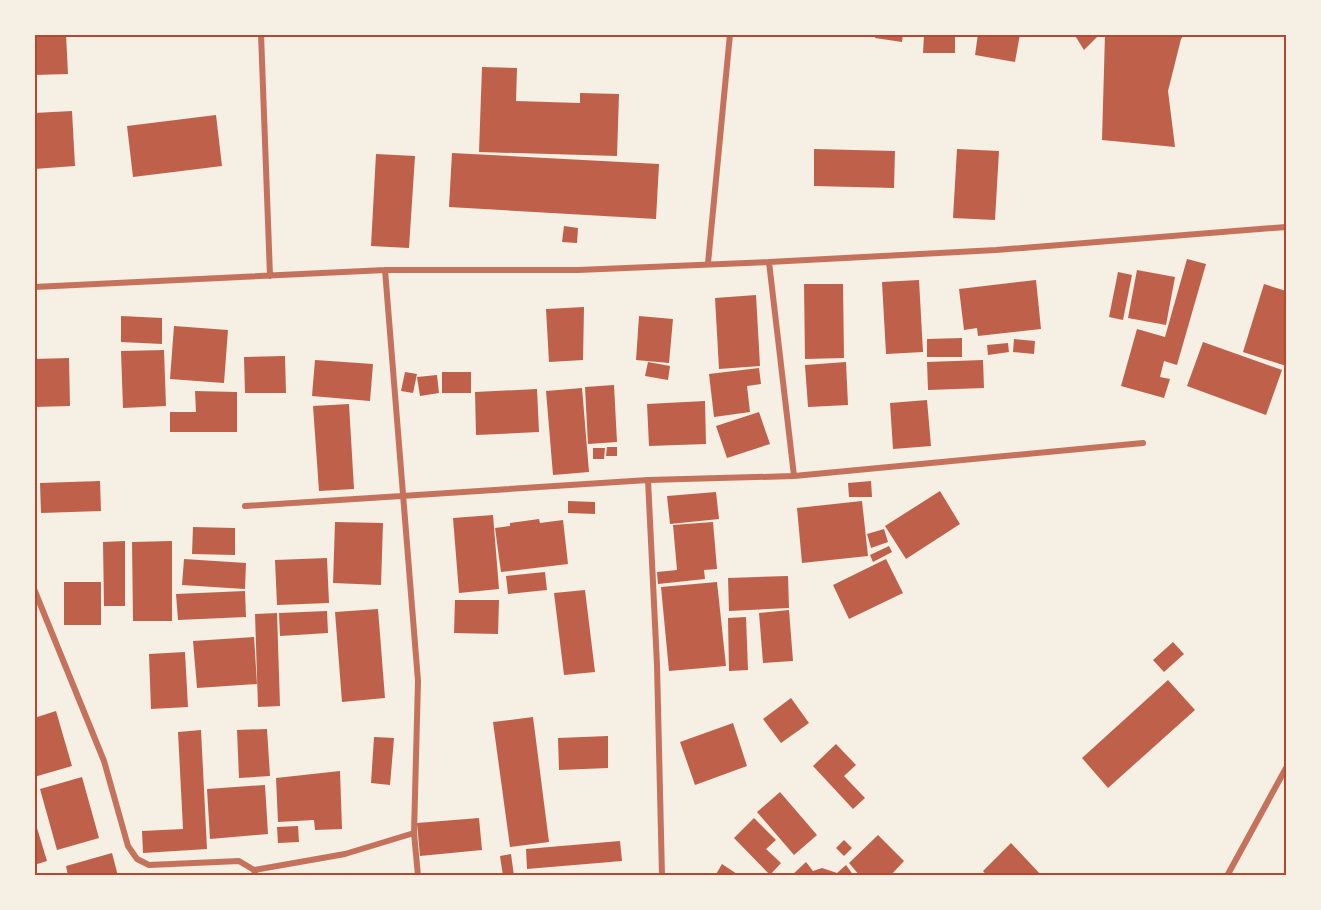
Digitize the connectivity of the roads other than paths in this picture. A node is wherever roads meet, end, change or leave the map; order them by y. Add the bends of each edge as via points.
1 (261, 34) edge
2 (730, 34) edge
3 (1287, 227) edge
4 (769, 262) junction
5 (708, 263) junction
6 (385, 270) junction
7 (270, 276) junction
8 (34, 287) edge
9 (1143, 443) dead end
10 (794, 476) junction
11 (648, 480) junction
12 (402, 496) junction
13 (245, 506) dead end
14 (34, 589) edge
15 (1287, 768) edge
16 (414, 833) junction
17 (255, 873) edge
18 (418, 876) edge
19 (662, 876) edge
20 (1227, 876) edge

1 - 7 street
2 - 5 street
3 - 4 street via 996,250
4 - 5 street
4 - 10 street
5 - 6 street via 578,270
6 - 7 street
6 - 12 street
7 - 8 street
9 - 10 street
10 - 11 street
11 - 12 street
11 - 19 street
12 - 13 street
12 - 16 street via 417,681
14 - 17 street via 90,721 128,846 137,859 149,865 239,861
15 - 20 street
16 - 17 street via 345,854
16 - 18 street

